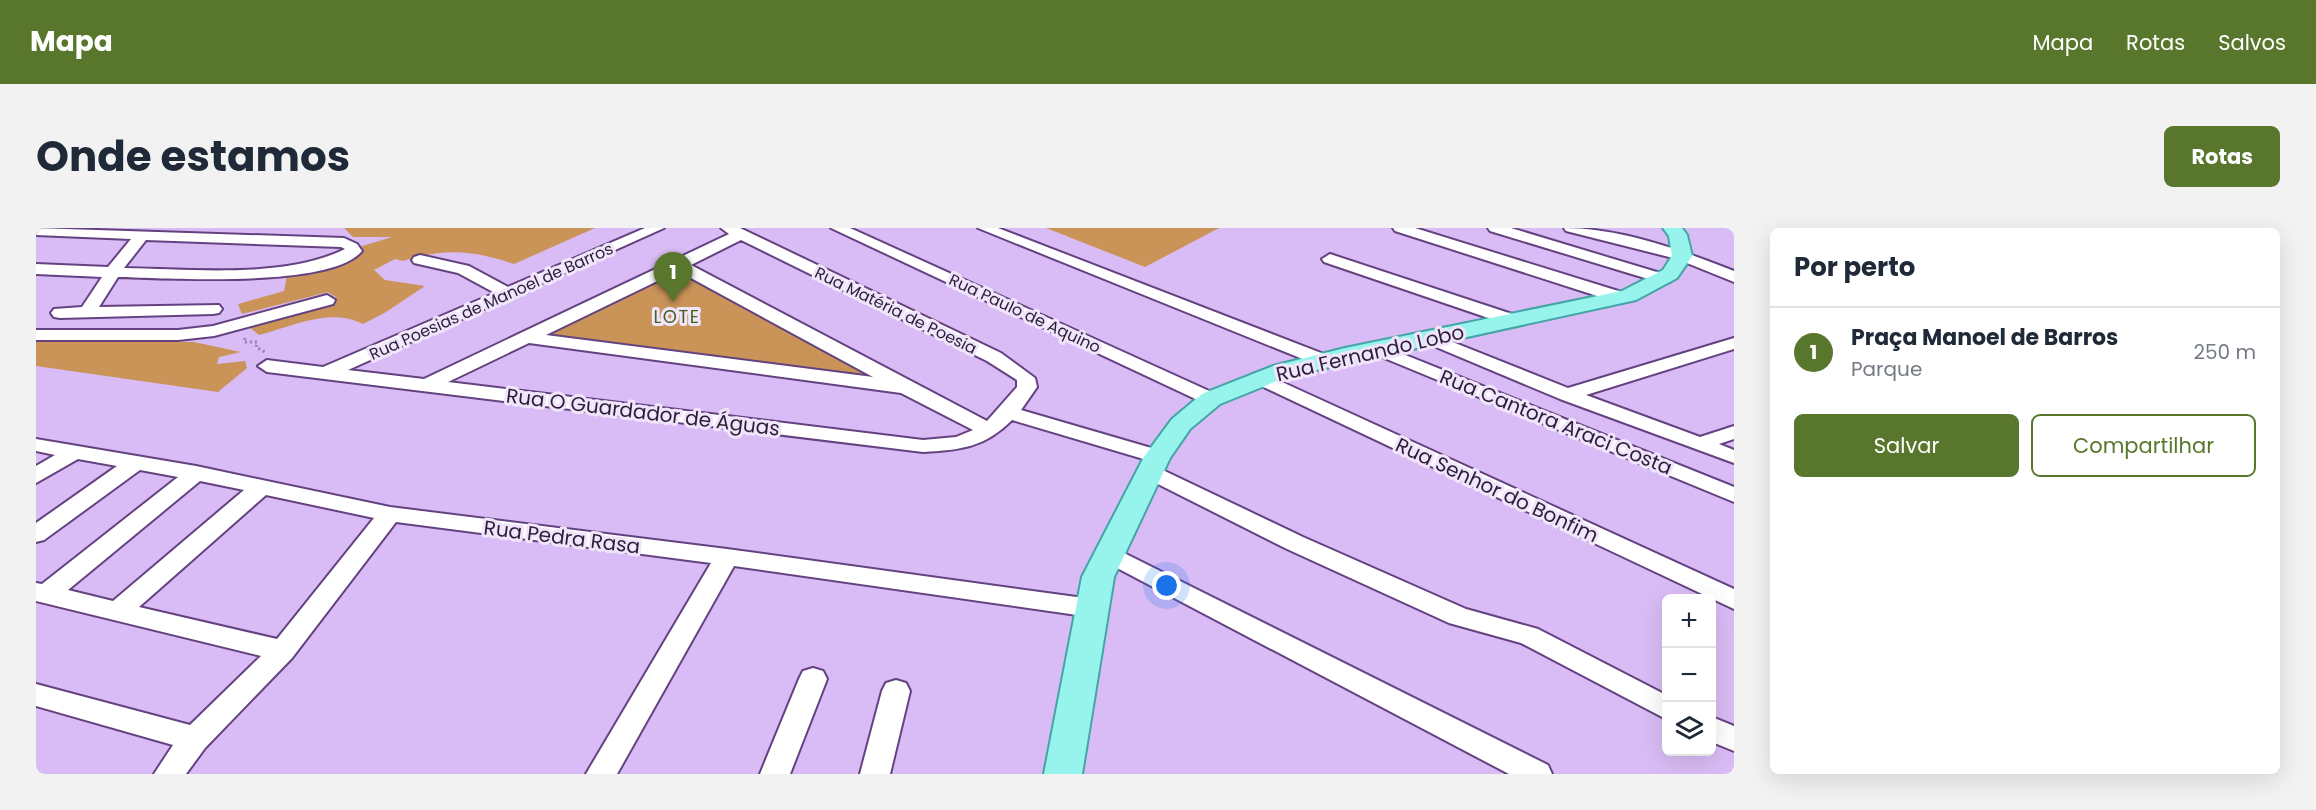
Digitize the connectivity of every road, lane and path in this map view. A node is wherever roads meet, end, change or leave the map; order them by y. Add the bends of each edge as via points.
1 (305, 228) edge
2 (657, 228) edge
3 (838, 228) edge
4 (985, 228) edge
5 (1400, 228) edge
6 (1495, 228) edge
7 (1572, 228) edge
8 (1672, 228) edge
9 (36, 231) edge
10 (735, 231) edge
11 (141, 236) junction
12 (285, 240) junction
13 (1682, 256) junction
14 (1330, 259) dead end
15 (420, 260) dead end
16 (678, 264) junction
17 (36, 268) edge
18 (112, 273) junction
19 (254, 273) junction
20 (1734, 277) edge
21 (1664, 279) junction
22 (507, 293) junction
23 (1622, 298) junction
24 (327, 300) dead end
25 (213, 309) dead end
26 (87, 312) junction
27 (60, 313) dead end
28 (1515, 321) junction
29 (36, 335) edge
30 (523, 337) junction
31 (1430, 338) junction
32 (1734, 343) edge
33 (1378, 348) junction
34 (1322, 360) junction
35 (267, 366) dead end
36 (324, 374) junction
37 (1260, 378) junction
38 (425, 386) junction
39 (901, 387) junction
40 (1568, 395) junction
41 (1211, 399) junction
42 (1010, 413) junction
43 (991, 431) junction
44 (1734, 432) edge
45 (1700, 444) junction
46 (36, 445) edge
47 (76, 451) junction
48 (1734, 457) edge
49 (135, 463) junction
50 (1154, 464) junction
51 (196, 473) junction
52 (36, 476) edge
53 (261, 487) junction
54 (1734, 495) edge
55 (390, 514) junction
56 (36, 534) edge
57 (1108, 553) junction
58 (727, 557) junction
59 (41, 593) edge
60 (1734, 600) edge
61 (1090, 608) junction
62 (117, 612) junction
63 (283, 651) junction
64 (813, 679) dead end
65 (896, 691) dead end
66 (36, 695) edge
67 (1662, 706) edge
68 (1716, 731) edge
69 (195, 739) junction
70 (1734, 739) edge
71 (169, 774) edge
72 (601, 774) edge
73 (775, 774) edge
74 (875, 774) edge
75 (1063, 774) edge
76 (1537, 774) edge

1 - 12 street
2 - 22 street, Rua Poesias de Manoel de Barros
3 - 41 street, Rua Paulo de Aquino
4 - 34 street
5 - 23 street
6 - 21 street
7 - 13 street
8 - 13 main road via 1678,235
9 - 11 street
10 - 16 street
10 - 42 street, Rua Matéria de Poesia via 848,280 1026,378 1027,387
11 - 12 street
11 - 18 street
12 - 19 street
12 - 19 street via 344,243 354,251 345,257 294,269
13 - 20 street
13 - 21 main road, Rua Fernando Lobo
14 - 28 street
15 - 22 street via 463,269
16 - 30 street
16 - 39 street
17 - 18 street
18 - 19 street
18 - 26 street
21 - 23 main road, Rua Fernando Lobo
22 - 36 street, Rua Poesias de Manoel de Barros
23 - 28 main road, Rua Fernando Lobo
24 - 29 street via 214,331 178,335
25 - 26 street
26 - 27 street
28 - 31 main road, Rua Fernando Lobo
30 - 38 street
30 - 39 street
31 - 33 main road, Rua Fernando Lobo
31 - 40 street
32 - 40 street
33 - 34 main road, Rua Fernando Lobo
33 - 54 street, Rua Cantora Araci Costa
34 - 37 main road, Rua Fernando Lobo
35 - 36 street, Rua O Guardador de Águas
36 - 38 street, Rua O Guardador de Águas
37 - 41 main road, Rua Fernando Lobo
37 - 60 street, Rua Senhor do Bonfim
38 - 43 street, Rua O Guardador de Águas via 923,446 973,440
39 - 43 street
40 - 45 street
41 - 50 main road, Rua Fernando Lobo via 1181,424
42 - 43 street, Rua O Guardador de Águas
42 - 50 street
44 - 45 street
45 - 48 street
46 - 47 street, Rua Pedra Rasa
47 - 49 street, Rua Pedra Rasa
47 - 52 street
49 - 51 street, Rua Pedra Rasa
49 - 56 street
50 - 57 main road, Rua Fernando Lobo
50 - 67 street via 1296,543 1458,616 1529,636
51 - 53 street, Rua Pedra Rasa
51 - 59 street
53 - 55 street, Rua Pedra Rasa
53 - 62 street
55 - 58 street, Rua Pedra Rasa
55 - 63 street
57 - 61 main road, Rua Fernando Lobo
57 - 76 street
58 - 61 street, Rua Pedra Rasa
58 - 72 street
59 - 62 street
61 - 75 main road, Rua Fernando Lobo
62 - 63 street
63 - 69 street
64 - 73 street
65 - 74 street
66 - 69 street
68 - 70 street
69 - 71 street

